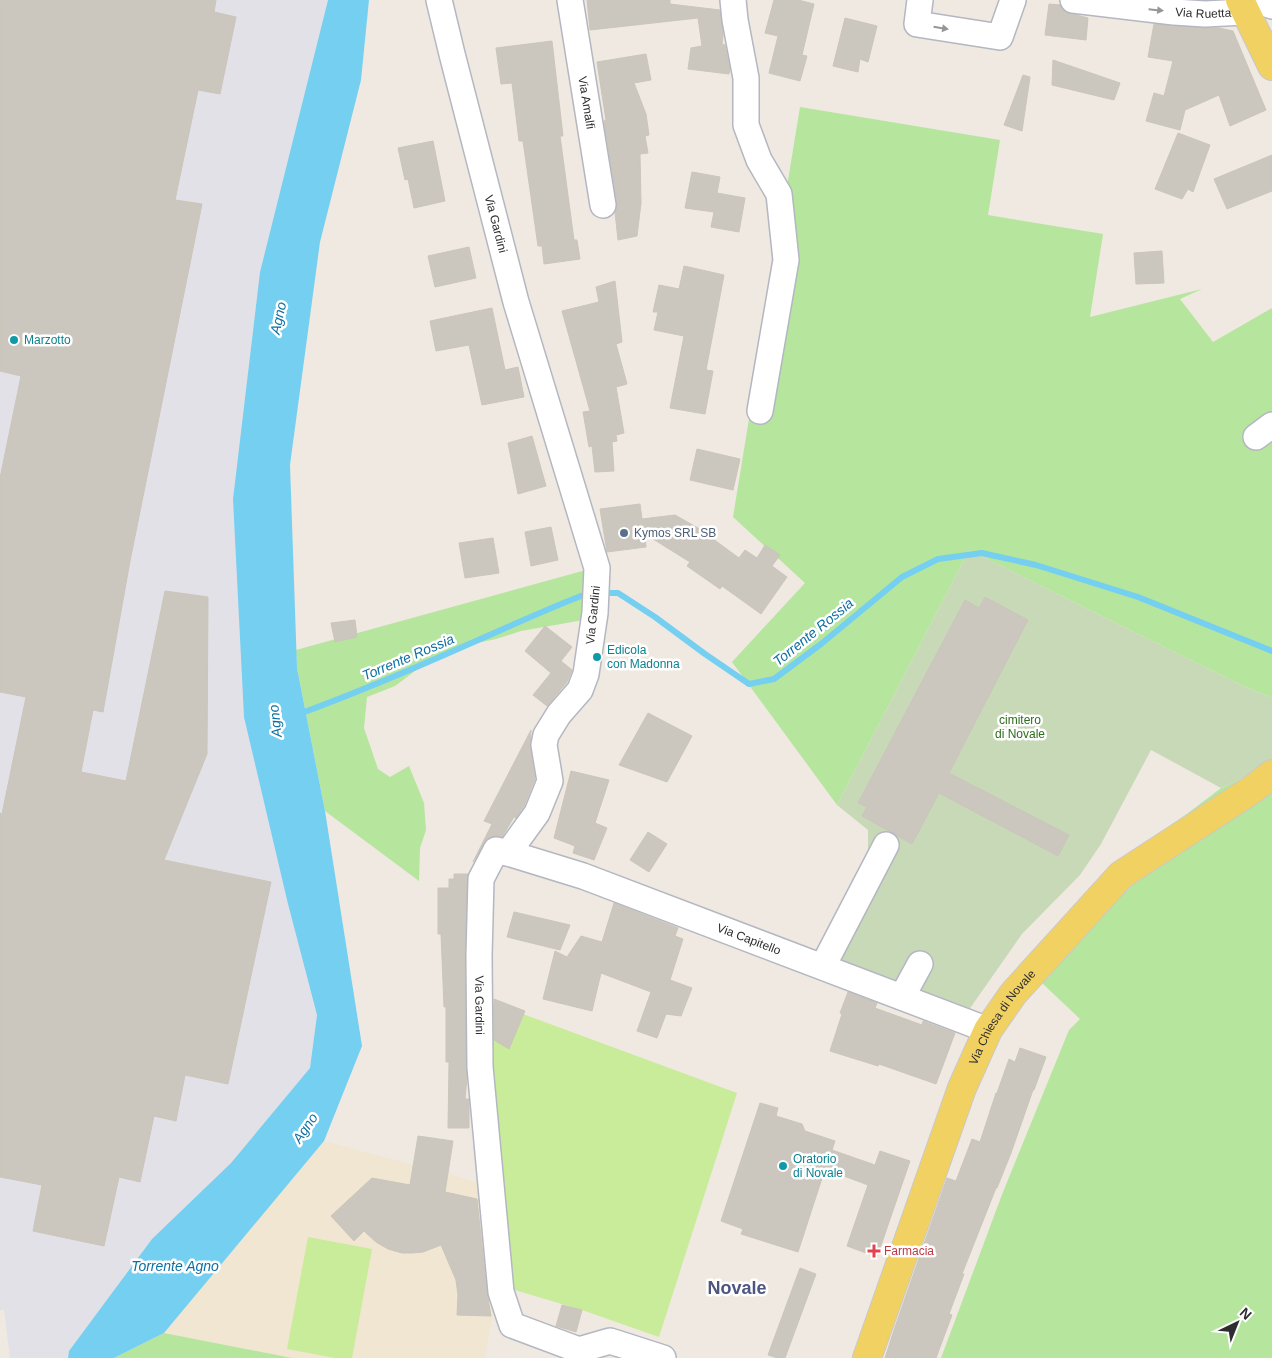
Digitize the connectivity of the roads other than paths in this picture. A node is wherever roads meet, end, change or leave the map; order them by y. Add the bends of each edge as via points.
1 (440, 0) edge
2 (570, 0) edge
3 (732, 0) edge
4 (920, 0) edge
5 (1013, 0) edge
6 (1073, 0) edge
7 (1247, 4) edge
8 (1272, 6) edge
9 (1272, 66) edge
10 (603, 205) dead end
11 (760, 411) dead end
12 (1272, 774) edge
13 (886, 845) dead end
14 (508, 853) junction
15 (920, 964) dead end
16 (823, 966) junction
17 (902, 997) junction
18 (988, 1030) junction
19 (662, 1358) edge
20 (867, 1358) edge

1 - 14 street, Via Gardini via 516,302 597,568 595,613 586,674 580,690 546,735 544,745 550,782 537,813
2 - 10 street, Via Amalfi
3 - 11 street via 746,78 746,125 759,160 779,194 786,260
4 -> 5 street via 917,24 1000,37
6 -> 7 street, Via Ruetta via 1205,14
7 - 8 street
7 - 9 main road
12 - 18 main road, Via Chiesa di Novale via 1121,875 1013,994
13 - 16 street
14 - 16 street, Via Capitello via 583,876
14 - 19 street, Via Gardini via 496,850 481,879 479,965 480,1067 501,1292 512,1324 579,1350 610,1341
15 - 17 street
16 - 17 street, Via Capitello
17 - 18 street, Via Capitello
18 - 20 main road, Via Chiesa di Novale via 962,1088

